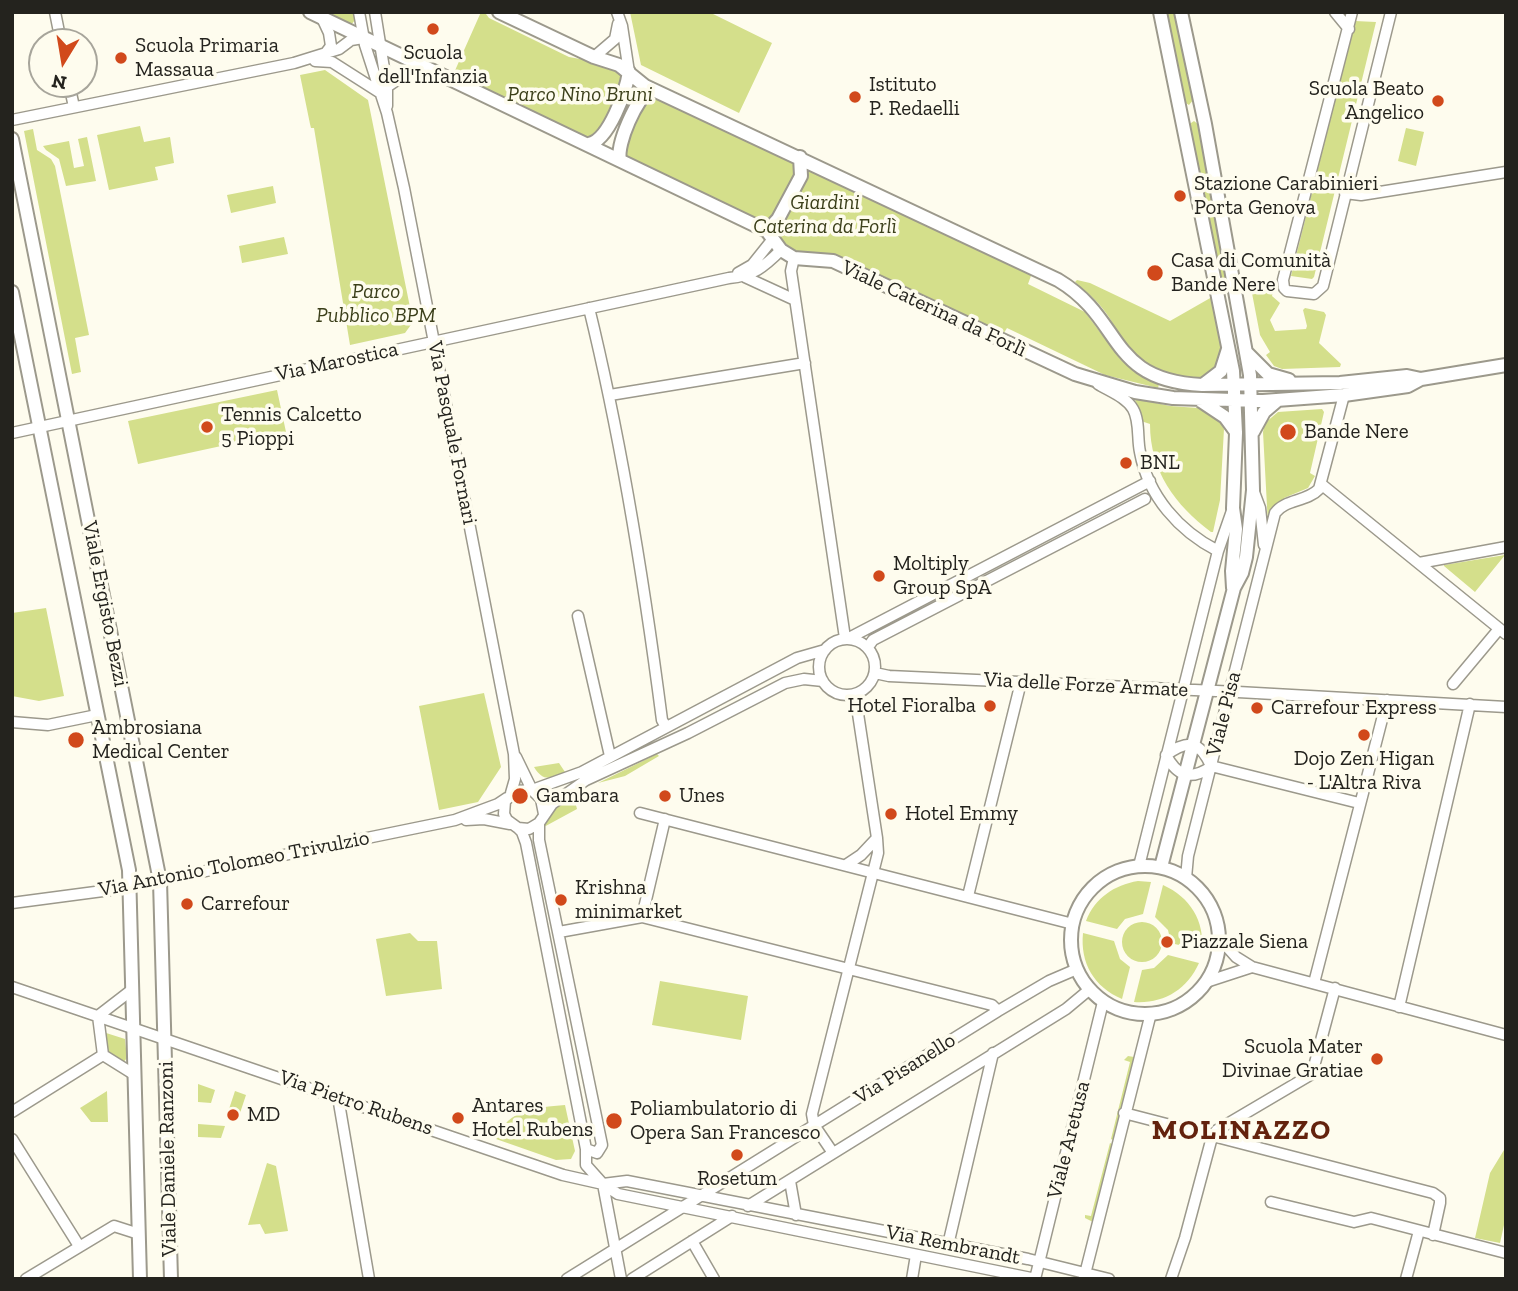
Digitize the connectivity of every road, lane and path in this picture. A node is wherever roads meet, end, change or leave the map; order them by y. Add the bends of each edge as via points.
1 (359, 12) edge
2 (375, 12) edge
3 (499, 12) edge
4 (1160, 12) edge
5 (1181, 12) edge
6 (1335, 12) edge
7 (1352, 12) edge
8 (1391, 12) edge
9 (316, 15) edge
10 (617, 16) edge
11 (1349, 29) junction
12 (363, 37) junction
13 (380, 46) junction
14 (325, 54) junction
15 (594, 57) junction
16 (294, 63) junction
17 (419, 65) junction
18 (629, 72) junction
19 (383, 89) junction
20 (651, 89) junction
21 (72, 98) edge
22 (74, 107) junction
23 (1202, 112) junction
24 (1182, 116) junction
25 (12, 120) edge
26 (12, 139) edge
27 (589, 144) junction
28 (800, 158) junction
29 (620, 160) junction
30 (1506, 172) edge
31 (1345, 193) junction
32 (769, 236) junction
33 (781, 250) junction
34 (794, 258) junction
35 (743, 277) junction
36 (729, 278) junction
37 (12, 292) edge
38 (1235, 295) junction
39 (1219, 299) junction
40 (795, 300) junction
41 (589, 308) junction
42 (1239, 314) junction
43 (1223, 317) junction
44 (435, 341) junction
45 (1229, 346) junction
46 (1247, 353) junction
47 (805, 363) junction
48 (1506, 365) edge
49 (1421, 379) junction
50 (1091, 381) junction
51 (1308, 383) junction
52 (1202, 385) junction
53 (1235, 386) junction
54 (1251, 386) junction
55 (610, 395) junction
56 (1344, 396) junction
57 (1198, 400) junction
58 (1278, 400) junction
59 (1236, 401) junction
60 (1251, 401) junction
61 (68, 420) junction
62 (38, 428) junction
63 (1252, 432) junction
64 (12, 433) edge
65 (1236, 433) junction
66 (1150, 481) junction
67 (1321, 484) junction
68 (1253, 490) junction
69 (1145, 499) dead end
70 (1233, 508) junction
71 (1506, 547) edge
72 (1265, 549) junction
73 (1218, 551) junction
74 (1419, 562) junction
75 (1234, 589) junction
76 (578, 616) dead end
77 (1502, 631) edge
78 (847, 638) junction
79 (867, 646) junction
80 (825, 650) junction
81 (875, 673) junction
82 (823, 681) junction
83 (1021, 681) junction
84 (1453, 684) dead end
85 (1184, 689) junction
86 (1206, 690) junction
87 (1230, 691) junction
88 (855, 694) junction
89 (1387, 700) junction
90 (1470, 704) junction
91 (1506, 707) edge
92 (97, 715) junction
93 (12, 722) edge
94 (666, 727) junction
95 (1193, 746) junction
96 (514, 754) junction
97 (1166, 755) junction
98 (610, 757) junction
99 (1211, 766) junction
100 (1185, 774) junction
101 (532, 790) junction
102 (509, 795) junction
103 (1359, 803) junction
104 (640, 813) dead end
105 (541, 819) junction
106 (665, 819) junction
107 (455, 820) junction
108 (515, 827) junction
109 (877, 838) junction
110 (846, 865) junction
111 (1139, 866) junction
112 (1161, 867) junction
113 (873, 872) junction
114 (1186, 878) junction
115 (160, 881) junction
116 (130, 887) junction
117 (968, 896) junction
118 (12, 903) edge
119 (642, 917) junction
120 (1073, 924) junction
121 (559, 932) junction
122 (1219, 938) junction
123 (1252, 967) junction
124 (848, 968) junction
125 (1077, 969) junction
126 (1206, 982) junction
127 (1314, 983) junction
128 (12, 987) edge
129 (1335, 988) junction
130 (133, 989) junction
131 (1090, 989) junction
132 (1103, 1002) junction
133 (1399, 1007) junction
134 (998, 1011) junction
135 (1151, 1013) junction
136 (98, 1016) junction
137 (134, 1028) junction
138 (1506, 1035) edge
139 (165, 1038) junction
140 (993, 1053) junction
141 (103, 1055) junction
142 (135, 1075) junction
143 (338, 1097) junction
144 (12, 1112) edge
145 (1125, 1113) junction
146 (814, 1125) junction
147 (1212, 1137) junction
148 (12, 1139) edge
149 (586, 1149) junction
150 (833, 1153) junction
151 (790, 1181) junction
152 (603, 1184) junction
153 (700, 1195) junction
154 (1270, 1202) dead end
155 (750, 1205) junction
156 (682, 1207) junction
157 (796, 1215) junction
158 (731, 1217) junction
159 (1419, 1231) junction
160 (139, 1234) junction
161 (1433, 1235) junction
162 (692, 1241) junction
163 (948, 1245) junction
164 (79, 1246) junction
165 (616, 1248) junction
166 (1506, 1254) edge
167 (916, 1255) junction
168 (1039, 1262) junction
169 (1084, 1276) edge
170 (26, 1279) edge
171 (140, 1279) edge
172 (171, 1279) edge
173 (369, 1279) edge
174 (567, 1279) edge
175 (621, 1279) edge
176 (632, 1279) edge
177 (715, 1279) edge
178 (912, 1279) edge
179 (1035, 1279) edge
180 (1109, 1279) edge
181 (1171, 1279) edge
182 (1406, 1279) edge

1 - 12 street
2 - 13 street
3 - 15 main road
4 - 24 main road
5 - 23 main road
6 - 11 street
7 - 11 street
8 - 31 street
9 - 12 main road, Viale Caterina da Forlì
9 - 14 street, Viale Caterina da Forlì via 329,33 331,46
10 - 15 street via 615,39
10 - 18 street
11 - 31 street via 1283,284 1287,291 1318,293 1323,286
12 - 13 main road, Viale Caterina da Forlì
12 - 14 street
12 - 19 street
13 - 17 main road, Viale Caterina da Forlì
13 - 19 street
14 - 16 street
15 - 18 main road
16 - 19 street via 332,62
16 - 22 street
17 - 19 street
17 - 27 main road, Viale Caterina da Forlì
18 - 20 main road
18 - 27 main road via 625,92 604,136
19 - 44 street, Via Pasquale Fornari
20 - 28 main road
20 - 29 main road via 640,99 620,144
21 - 22 street
22 - 25 street
23 - 24 main road
23 - 38 main road
24 - 39 main road
26 - 61 main road, Viale Ergisto Bezzi
27 - 29 main road, Viale Caterina da Forlì
28 - 32 main road via 801,176
28 - 52 main road via 1058,280 1090,305 1138,367 1168,381
29 - 32 main road, Viale Caterina da Forlì
30 - 31 street via 1362,195
32 - 33 main road, Viale Caterina da Forlì
32 - 36 street, Via Marostica via 752,265
33 - 34 main road, Viale Caterina da Forlì
33 - 35 street, Via Marostica via 760,270
34 - 40 street
34 - 50 main road, Viale Caterina da Forlì via 833,261
35 - 36 street, Via Marostica
35 - 40 street
36 - 41 street, Via Marostica
37 - 62 main road, Viale Ergisto Bezzi
38 - 39 main road
38 - 42 main road
39 - 43 main road
40 - 47 street
41 - 44 street, Via Marostica
41 - 55 street
42 - 43 main road via 1232,319
42 - 46 main road
43 - 45 main road
44 - 61 street, Via Marostica
44 - 96 street, Via Pasquale Fornari
45 - 52 main road via 1221,371
45 - 53 main road
46 - 51 main road via 1268,374
46 - 54 main road
47 - 55 street
47 - 78 street
48 - 49 main road
49 - 51 main road
49 - 56 main road, Viale Caterina da Forlì via 1408,386
50 - 57 main road, Viale Caterina da Forlì via 1135,393
50 - 66 street via 1133,408 1139,451
51 - 54 main road
52 - 53 main road
53 - 54 main road
53 - 59 main road
54 - 60 main road
55 - 94 street
56 - 58 main road, Viale Caterina da Forlì
56 - 67 street
57 - 59 main road, Viale Caterina da Forlì
57 - 65 main road via 1225,417
58 - 60 main road, Viale Caterina da Forlì
58 - 63 main road
59 - 60 main road, Viale Caterina da Forlì
59 - 65 main road
60 - 63 main road
61 - 62 street
61 - 115 main road, Viale Ergisto Bezzi
62 - 64 street
62 - 92 main road, Viale Ergisto Bezzi
63 - 68 main road
65 - 70 main road
66 - 73 street via 1181,527
66 - 78 street
67 - 72 street, Viale Pisa via 1313,495 1277,510
67 - 74 street
68 - 72 street
68 - 75 main road via 1246,557
69 - 79 street
70 - 73 street
70 - 75 main road
71 - 74 street
72 - 87 street, Viale Pisa
73 - 85 street
74 - 77 street
75 - 86 main road, Viale Pisa
76 - 98 street
77 - 84 street
78 - 79 street
78 - 80 street
79 - 81 street via 875,659
80 - 82 street via 819,666
80 - 94 street via 797,658
81 - 83 street, Via delle Forze Armate
81 - 88 street via 866,688
82 - 88 street via 836,693
82 - 105 street via 785,683 586,780 552,804
83 - 85 street, Via delle Forze Armate
83 - 117 street
85 - 86 street, Via delle Forze Armate
85 - 97 street
86 - 87 street, Via delle Forze Armate
86 - 95 main road, Viale Pisa
87 - 89 street, Via delle Forze Armate
87 - 99 street, Viale Pisa
88 - 109 street
89 - 90 street, Via delle Forze Armate
89 - 103 street
90 - 91 street, Via delle Forze Armate
90 - 133 street
92 - 93 street via 48,725
92 - 116 main road, Viale Ergisto Bezzi
94 - 98 street
95 - 97 street via 1184,744
95 - 99 street via 1205,753
95 - 100 main road, Viale Pisa
96 - 101 street, Via Pasquale Fornari
96 - 102 street, Via Pasquale Fornari via 515,779
97 - 100 street via 1172,767
97 - 111 street
98 - 101 street
99 - 100 street via 1201,774
99 - 103 street
99 - 114 street, Viale Pisa
100 - 112 main road, Viale Pisa
101 - 102 street
101 - 105 street via 541,799
102 - 107 street, Via Antonio Tolomeo Trivulzio via 498,804
102 - 108 street via 504,814
103 - 127 street
104 - 106 street
105 - 108 street via 529,829
105 - 121 street via 539,841
106 - 110 street
106 - 119 street
107 - 108 street, Via Antonio Tolomeo Trivulzio via 484,819
107 - 115 street, Via Antonio Tolomeo Trivulzio
108 - 149 street via 526,843
109 - 110 street
109 - 113 street
110 - 113 street
111 - 112 main road
111 - 120 main road via 1113,873 1092,888
112 - 114 main road
113 - 117 street
113 - 124 street
114 - 122 main road via 1209,903
115 - 116 street, Via Antonio Tolomeo Trivulzio
115 - 139 main road, Viale Ergisto Bezzi
116 - 118 street, Via Antonio Tolomeo Trivulzio
116 - 130 main road, Viale Ergisto Bezzi
117 - 120 street
119 - 121 street
119 - 124 street
120 - 125 main road via 1071,944
121 - 149 street via 602,1145 597,1153
122 - 123 street
122 - 126 main road
123 - 126 street
123 - 127 street
124 - 134 street via 992,1005
124 - 146 street via 812,1114
125 - 131 main road
125 - 134 street, Via Pisanello
126 - 135 main road via 1179,1006
127 - 129 street
128 - 136 street, Via Pietro Rubens
129 - 133 street
129 - 147 street via 1312,1074
130 - 136 street
130 - 137 main road, Viale Ergisto Bezzi
131 - 132 main road
131 - 140 street, Via Pisanello
132 - 135 main road via 1125,1011
132 - 168 street, Viale Aretusa
133 - 138 street
134 - 146 street, Via Pisanello
135 - 145 street
136 - 137 street, Via Pietro Rubens
136 - 141 street
137 - 139 street, Via Pietro Rubens
137 - 142 main road, Viale Daniele Ranzoni
139 - 143 street, Via Pietro Rubens
139 - 172 main road, Viale Daniele Ranzoni
140 - 150 street, Via Pisanello
140 - 163 street
141 - 142 street
141 - 144 street
142 - 160 main road, Viale Daniele Ranzoni
143 - 152 street, Via Pietro Rubens via 563,1175
143 - 173 street
145 - 147 street
145 - 169 street
146 - 150 street
146 - 153 street, Via Pisanello
147 - 161 street via 1437,1195 1440,1203
147 - 181 street
148 - 164 street
149 - 152 street via 586,1165
150 - 151 street, Via Pisanello
151 - 155 street, Via Pisanello
151 - 157 street
152 - 153 street, Via Rembrandt via 627,1181
152 - 156 street, Via Rembrandt via 618,1194
152 - 165 street
153 - 155 street, Via Rembrandt
153 - 156 street, Via Pisanello
154 - 159 street via 1354,1222 1371,1218
155 - 157 street, Via Rembrandt
155 - 158 street, Via Pisanello
156 - 158 street, Via Rembrandt
156 - 165 street, Via Pisanello
157 - 163 street, Via Rembrandt
158 - 162 street, Via Pisanello
158 - 167 street, Via Rembrandt
159 - 161 street
159 - 182 street
160 - 164 street via 114,1226
160 - 171 main road, Viale Daniele Ranzoni
161 - 166 street
162 - 176 street, Via Pisanello
162 - 177 street
163 - 168 street, Via Rembrandt
164 - 170 street
165 - 174 street, Via Pisanello
165 - 175 street
167 - 178 street
167 - 179 street, Via Rembrandt
168 - 169 street, Via Rembrandt
168 - 179 street, Viale Aretusa
169 - 180 street, Via Rembrandt

